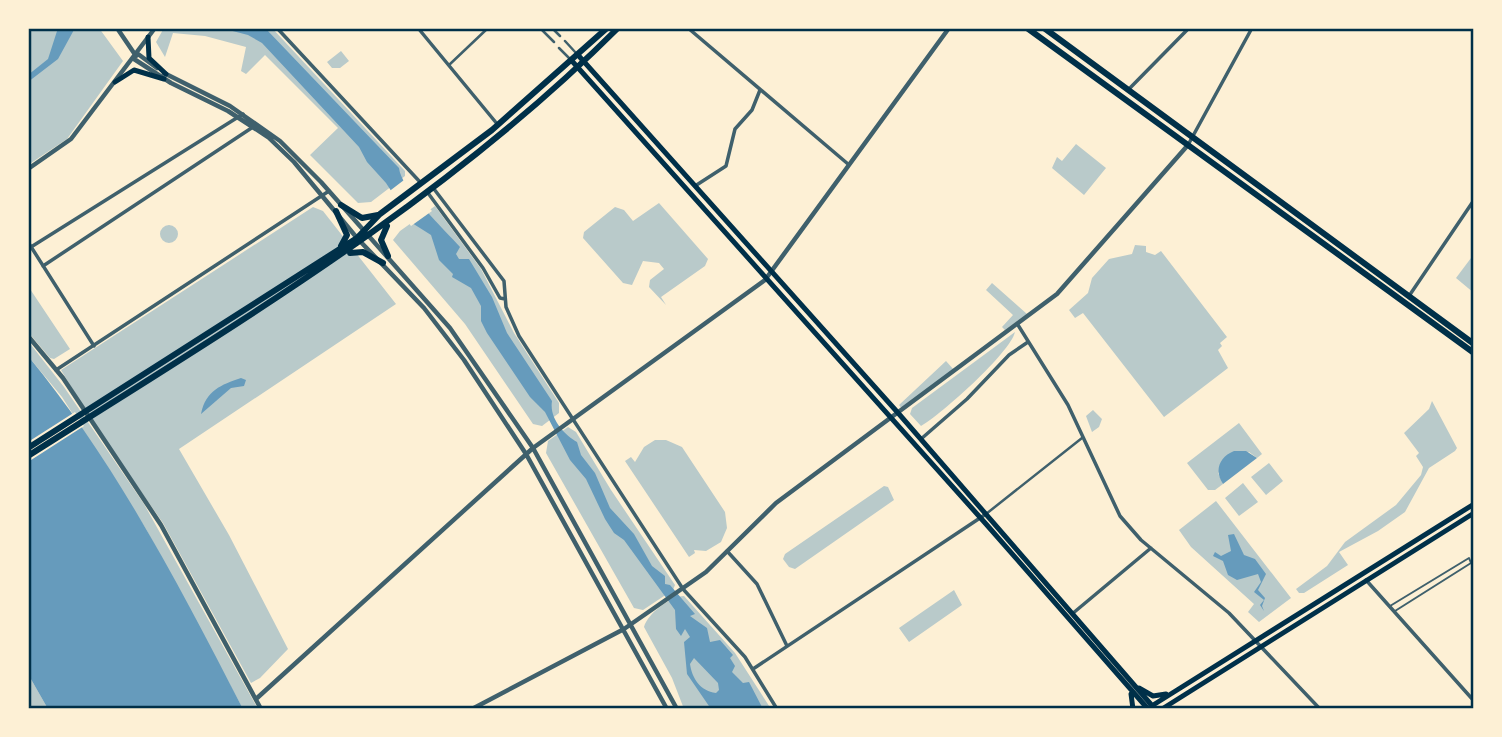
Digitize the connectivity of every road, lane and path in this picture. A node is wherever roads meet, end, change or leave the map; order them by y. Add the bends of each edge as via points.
1 (117, 28) edge
2 (277, 28) edge
3 (418, 28) edge
4 (488, 28) edge
5 (540, 28) edge
6 (552, 28) edge
7 (607, 28) edge
8 (618, 28) edge
9 (688, 28) edge
10 (949, 28) edge
11 (1027, 28) edge
12 (1044, 28) edge
13 (1189, 28) edge
14 (1252, 28) edge
15 (152, 32) edge
16 (560, 36) dead end
17 (565, 41) dead end
18 (554, 42) dead end
19 (559, 48) dead end
20 (578, 55) junction
21 (136, 56) junction
22 (572, 61) junction
23 (584, 62) junction
24 (449, 65) junction
25 (578, 68) junction
26 (165, 77) junction
27 (115, 82) junction
28 (760, 90) junction
29 (1128, 90) junction
30 (241, 116) junction
31 (255, 125) junction
32 (499, 125) junction
33 (1193, 138) junction
34 (1188, 145) junction
35 (848, 164) junction
36 (28, 169) edge
37 (421, 184) junction
38 (695, 186) junction
39 (329, 191) junction
40 (431, 191) junction
41 (323, 195) junction
42 (1474, 200) edge
43 (338, 208) junction
44 (380, 214) junction
45 (390, 221) junction
46 (367, 234) junction
47 (359, 240) junction
48 (28, 242) edge
49 (31, 247) junction
50 (388, 256) junction
51 (329, 261) junction
52 (383, 263) junction
53 (43, 266) junction
54 (771, 272) junction
55 (765, 280) junction
56 (1409, 296) junction
57 (505, 299) junction
58 (1018, 325) junction
59 (28, 336) edge
60 (1028, 342) junction
61 (1474, 344) edge
62 (94, 345) junction
63 (1474, 353) edge
64 (56, 370) junction
65 (898, 414) junction
66 (574, 419) junction
67 (892, 419) junction
68 (1082, 438) junction
69 (920, 439) junction
70 (915, 444) junction
71 (28, 448) edge
72 (533, 448) junction
73 (526, 454) junction
74 (28, 456) edge
75 (1474, 503) edge
76 (1474, 513) edge
77 (983, 515) junction
78 (1151, 548) junction
79 (727, 551) junction
80 (1366, 580) junction
81 (681, 591) junction
82 (1389, 606) junction
83 (1394, 611) junction
84 (1070, 615) junction
85 (632, 624) junction
86 (624, 629) junction
87 (1254, 640) junction
88 (787, 646) junction
89 (1261, 646) junction
90 (753, 669) junction
91 (1126, 681) junction
92 (1176, 690) junction
93 (1181, 696) junction
94 (256, 699) junction
95 (1474, 701) edge
96 (1150, 708) edge
97 (261, 709) edge
98 (472, 709) edge
99 (667, 709) edge
100 (677, 709) edge
101 (777, 709) edge
102 (1133, 709) edge
103 (1162, 709) edge
104 (1172, 709) edge
105 (1320, 709) edge

1 - 21 street
2 - 37 street
3 - 24 street
4 - 24 street
5 - 18 street
6 - 16 street
7 - 20 main road
8 - 23 main road
9 - 28 street
10 - 35 street
11 - 34 main road
12 - 29 main road
13 - 29 street
14 - 33 street
15 - 21 street
15 - 26 main road via 149,58
17 - 20 street
19 - 22 street
20 - 22 main road
20 - 23 main road
21 - 26 street
21 - 27 street
22 - 25 main road
22 - 32 main road
23 - 25 main road
23 - 38 main road
24 - 32 street
25 - 40 main road
25 - 55 main road
26 - 27 main road via 134,70
26 - 30 street
27 - 36 street via 71,138
28 - 35 street
28 - 38 street via 752,110 735,129 726,166
29 - 33 main road
30 - 31 street
30 - 49 street
31 - 39 street via 280,141
31 - 41 street
31 - 53 street
32 - 37 main road
33 - 34 street
33 - 56 main road
34 - 58 street via 1086,264
34 - 63 main road
35 - 54 street
37 - 44 main road
38 - 54 main road
39 - 41 street
39 - 43 street
40 - 45 main road
40 - 57 street via 499,299
40 - 57 street via 504,281
41 - 43 street
41 - 62 street
42 - 56 street
43 - 44 main road via 367,219
43 - 46 street
43 - 47 street
43 - 51 main road via 347,236
44 - 46 main road
45 - 46 main road
45 - 50 main road via 381,240
46 - 47 main road
46 - 50 street
47 - 51 main road
47 - 52 street
48 - 49 street
49 - 53 street
50 - 72 street via 450,328
51 - 52 main road via 358,251
51 - 71 main road
51 - 74 main road
52 - 73 street via 445,334
53 - 62 street
54 - 55 street
54 - 65 main road
55 - 66 street
55 - 67 main road
56 - 61 main road
57 - 66 street via 519,336
58 - 60 street
58 - 65 street
59 - 64 street
60 - 68 street via 1068,405
60 - 69 street
62 - 64 street
64 - 94 street via 161,525
65 - 67 street
65 - 69 main road
66 - 72 street
66 - 81 street
67 - 70 main road
67 - 79 street via 776,503
68 - 77 street
68 - 78 street via 1115,509
69 - 70 street
69 - 77 main road
70 - 77 main road
72 - 73 street
72 - 85 street
73 - 86 street
73 - 94 street
75 - 87 main road
76 - 80 main road
77 - 84 main road
77 - 88 street
78 - 84 street
78 - 87 street
79 - 81 street
79 - 88 street via 757,584
80 - 82 street
80 - 89 main road
81 - 85 street
81 - 90 street
82 - 83 street
82 - 83 lane via 1469,558 1470,564
83 - 95 street
84 - 91 main road
85 - 86 street
85 - 100 street
86 - 98 street
86 - 99 street
87 - 89 street
87 - 92 main road
88 - 90 street
89 - 93 main road
89 - 105 street
90 - 101 street
91 - 92 main road via 1153,696
91 - 96 main road
91 - 102 main road
92 - 96 main road
93 - 103 main road
93 - 104 main road
94 - 97 street

